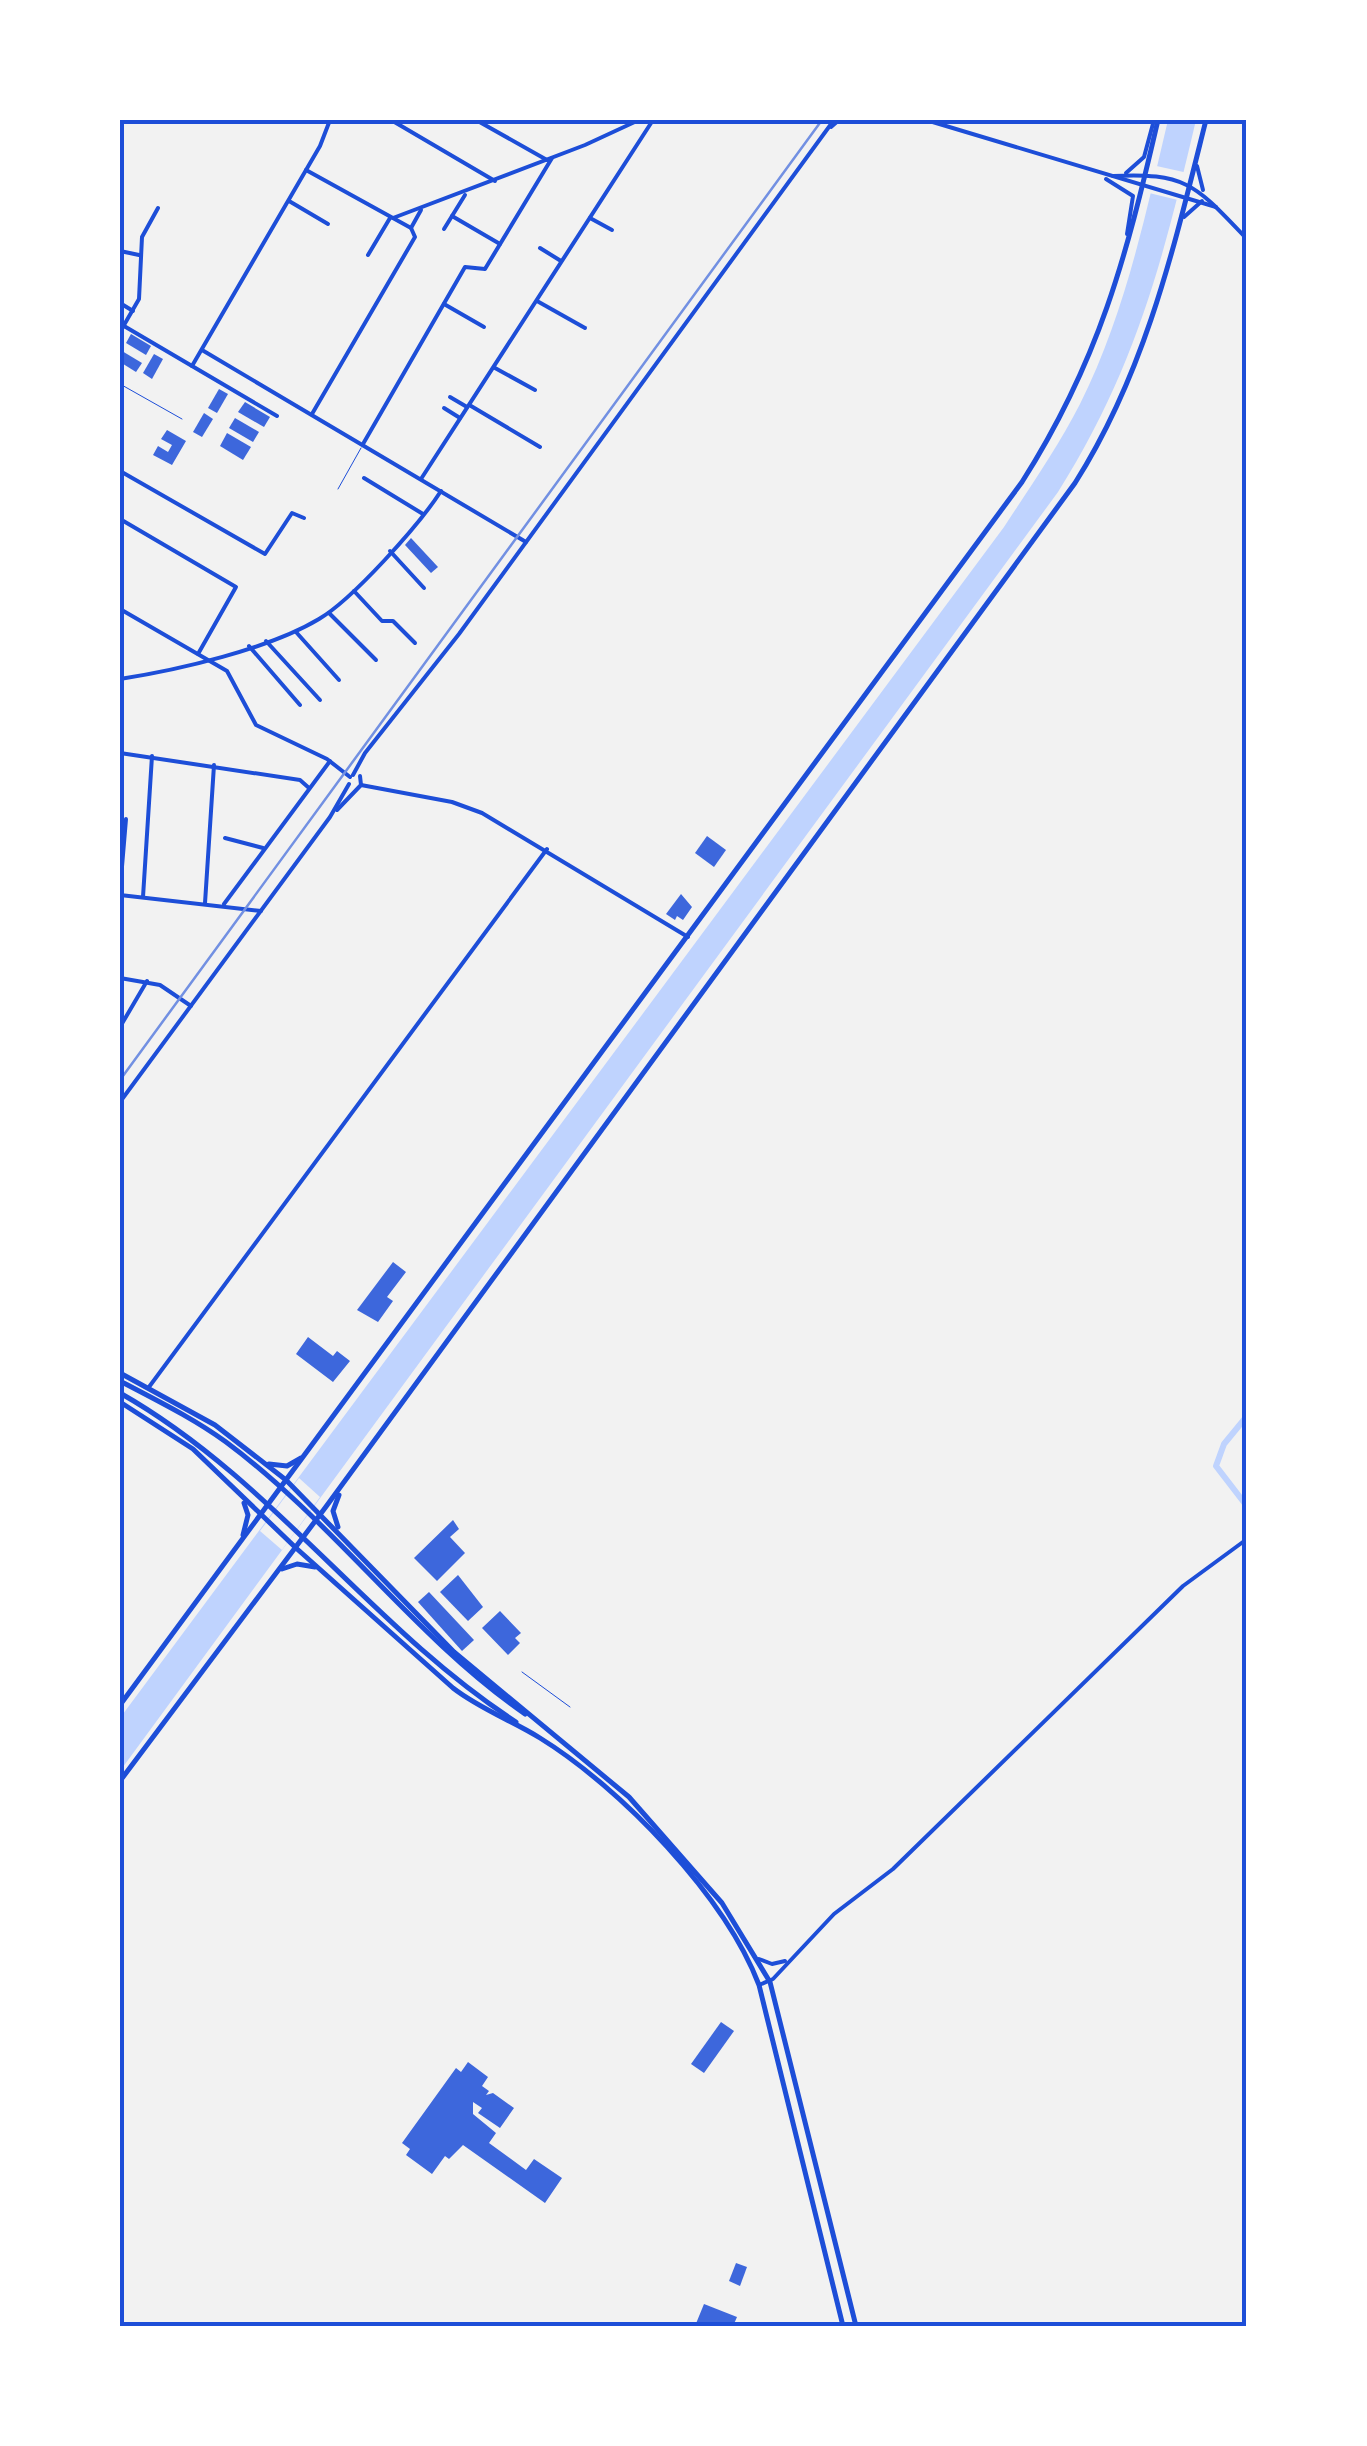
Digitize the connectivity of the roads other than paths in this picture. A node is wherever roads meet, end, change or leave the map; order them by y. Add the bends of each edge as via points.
1 (330, 120) edge
2 (392, 120) edge
3 (476, 120) edge
4 (638, 120) edge
5 (653, 120) edge
6 (836, 120) edge
7 (926, 120) edge
8 (1156, 120) edge
9 (1206, 120) edge
10 (1198, 151) junction
11 (550, 159) junction
12 (306, 170) junction
13 (1149, 174) junction
14 (1100, 175) junction
15 (1122, 176) junction
16 (495, 180) junction
17 (1187, 183) junction
18 (1146, 186) junction
19 (466, 192) junction
20 (1184, 195) junction
21 (1204, 198) junction
22 (288, 200) junction
23 (158, 208) dead end
24 (421, 210) junction
25 (452, 216) junction
26 (391, 218) junction
27 (590, 218) junction
28 (328, 224) dead end
29 (1180, 226) junction
30 (411, 228) junction
31 (444, 229) dead end
32 (612, 230) dead end
33 (1247, 239) edge
34 (501, 245) junction
35 (540, 248) dead end
36 (1128, 250) junction
37 (120, 251) edge
38 (141, 255) junction
39 (368, 255) dead end
40 (561, 261) junction
41 (536, 300) junction
42 (120, 303) edge
43 (444, 304) junction
44 (133, 310) junction
45 (124, 326) junction
46 (484, 327) dead end
47 (585, 328) dead end
48 (120, 332) edge
49 (202, 350) junction
50 (192, 366) junction
51 (494, 367) junction
52 (120, 384) edge
53 (535, 390) dead end
54 (450, 397) dead end
55 (468, 406) junction
56 (444, 408) dead end
57 (312, 414) junction
58 (278, 416) dead end
59 (460, 418) junction
60 (182, 419) dead end
61 (363, 444) junction
62 (540, 447) dead end
63 (120, 471) edge
64 (364, 478) dead end
65 (421, 479) junction
66 (338, 489) dead end
67 (441, 491) junction
68 (422, 514) junction
69 (304, 518) dead end
70 (120, 519) edge
71 (526, 542) junction
72 (390, 551) junction
73 (424, 588) dead end
74 (352, 590) junction
75 (120, 609) edge
76 (329, 612) junction
77 (294, 630) junction
78 (266, 640) junction
79 (415, 643) dead end
80 (249, 646) junction
81 (198, 654) junction
82 (208, 660) junction
83 (376, 660) dead end
84 (120, 678) edge
85 (340, 680) dead end
86 (320, 700) dead end
87 (300, 705) dead end
88 (120, 753) edge
89 (152, 756) junction
90 (330, 761) junction
91 (214, 765) junction
92 (357, 780) junction
93 (309, 788) junction
94 (330, 817) junction
95 (126, 819) dead end
96 (226, 838) dead end
97 (262, 848) junction
98 (547, 849) junction
99 (120, 892) edge
100 (142, 897) junction
101 (205, 903) junction
102 (224, 904) junction
103 (260, 911) junction
104 (688, 936) junction
105 (120, 978) edge
106 (147, 982) junction
107 (191, 1006) junction
108 (120, 1027) edge
109 (120, 1102) edge
110 (120, 1372) edge
111 (120, 1381) edge
112 (150, 1387) junction
113 (120, 1393) edge
114 (120, 1402) edge
115 (303, 1456) junction
116 (265, 1463) junction
117 (346, 1479) junction
118 (286, 1480) junction
119 (237, 1492) junction
120 (322, 1513) junction
121 (260, 1515) junction
122 (342, 1534) junction
123 (242, 1539) junction
124 (1247, 1540) edge
125 (296, 1548) junction
126 (318, 1568) junction
127 (278, 1572) junction
128 (522, 1672) dead end
129 (120, 1705) edge
130 (570, 1707) dead end
131 (543, 1727) junction
132 (538, 1736) junction
133 (120, 1781) edge
134 (759, 1958) junction
135 (789, 1960) junction
136 (770, 1982) junction
137 (759, 1986) junction
138 (842, 2326) edge
139 (856, 2326) edge

1 - 12 street
2 - 16 street
3 - 11 street
4 - 11 street
5 - 27 street
6 - 71 street
7 - 14 street
8 - 13 main road
8 - 15 street via 1144,157
9 - 10 main road
10 - 17 main road
10 - 21 street
11 - 16 street
11 - 34 street
12 - 22 street
12 - 26 street
13 - 15 street
13 - 17 street
13 - 18 main road
14 - 15 street
14 - 18 street
14 - 36 street via 1133,196
16 - 19 street
17 - 20 main road
17 - 21 street
18 - 20 street
18 - 36 main road
19 - 24 street
19 - 25 street
20 - 21 street
20 - 29 main road
21 - 29 street
21 - 33 street
22 - 28 street
22 - 49 street
23 - 38 street via 143,234
24 - 26 street
24 - 30 street
25 - 31 street
25 - 34 street
26 - 30 street
26 - 39 street
27 - 32 street
27 - 40 street
29 - 117 main road via 1138,360 1075,483
30 - 57 street via 416,237
34 - 43 street via 484,270 466,267
35 - 40 street
36 - 104 main road via 1090,358 1037,460
37 - 38 street
38 - 44 street
40 - 41 street
41 - 47 street
41 - 51 street
42 - 44 street
43 - 46 street
43 - 61 street
44 - 45 street
45 - 48 street
45 - 50 street
49 - 50 street
49 - 57 street
50 - 58 street
51 - 53 street
51 - 55 street
52 - 60 lane
54 - 55 street
55 - 59 street
55 - 62 street
56 - 59 street
57 - 61 street
59 - 65 street
61 - 65 street
61 - 66 lane
63 - 69 street via 265,554 292,513
64 - 68 street
65 - 67 street
67 - 68 street
67 - 71 street
68 - 72 street
70 - 81 street via 236,587
71 - 92 street via 364,753
72 - 73 street
72 - 74 street
74 - 76 street
74 - 79 street via 382,622 394,622
75 - 81 street
76 - 77 street
76 - 83 street
77 - 78 street
77 - 85 street
78 - 80 street
78 - 86 street
80 - 82 street
80 - 87 street
81 - 82 street
82 - 84 street
82 - 90 street via 234,679 256,724
88 - 89 street
89 - 91 street
89 - 100 street
90 - 92 street
90 - 93 street
91 - 93 street via 300,780
91 - 101 street
92 - 94 street
92 - 94 street
92 - 98 street via 464,806
93 - 97 street
94 - 103 street
95 - 99 street
96 - 97 street
97 - 102 street
98 - 104 street
98 - 112 street
99 - 100 street
100 - 101 street
101 - 102 street
102 - 103 street
103 - 107 street
104 - 115 main road
105 - 106 street
106 - 107 street
106 - 108 street
107 - 109 street
110 - 112 main road
111 - 131 main road via 195,1421 257,1468 450,1658
112 - 116 main road
113 - 132 main road via 188,1434 456,1680
114 - 119 main road via 189,1446
115 - 116 main road via 282,1466
115 - 118 main road
116 - 118 main road
117 - 120 main road
117 - 122 main road via 333,1511
118 - 120 main road
118 - 121 main road
119 - 121 main road
119 - 123 main road via 248,1512
120 - 122 main road
120 - 125 main road
121 - 123 main road
121 - 125 main road
122 - 131 main road via 446,1643
123 - 129 main road
124 - 135 street via 1182,1586 901,1861
125 - 126 main road
125 - 127 main road
126 - 127 main road via 297,1564
126 - 132 main road via 453,1688
127 - 133 main road
128 - 130 lane
131 - 134 main road via 641,1808
132 - 137 main road via 610,1792 668,1852 731,1932
134 - 135 street via 772,1964
134 - 136 main road
135 - 136 street
136 - 137 street
136 - 139 main road
137 - 138 main road

